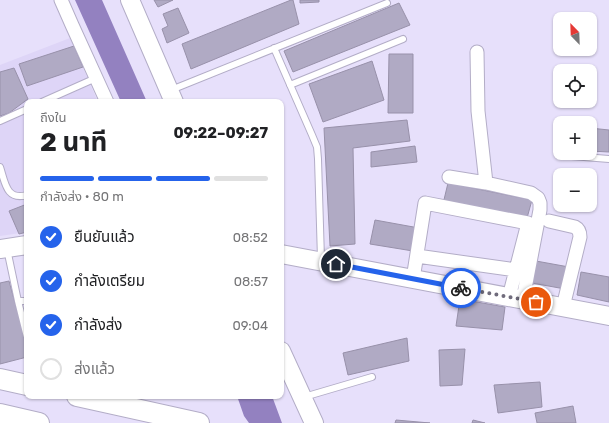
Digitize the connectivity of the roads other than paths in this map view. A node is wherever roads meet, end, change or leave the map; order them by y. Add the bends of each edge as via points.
1 (62, 0) edge
2 (130, 0) edge
3 (387, 3) dead end
4 (403, 39) dead end
5 (274, 48) junction
6 (477, 52) dead end
7 (96, 78) junction
8 (290, 84) junction
9 (171, 96) edge
10 (49, 99) edge
11 (106, 99) edge
12 (24, 110) edge
13 (0, 121) edge
14 (597, 158) edge
15 (609, 159) edge
16 (0, 167) edge
17 (449, 177) dead end
18 (486, 184) junction
19 (24, 195) edge
20 (549, 221) dead end
21 (24, 245) edge
22 (3, 248) edge
23 (284, 255) edge
24 (417, 256) junction
25 (321, 261) junction
26 (516, 270) junction
27 (413, 279) junction
28 (516, 298) junction
29 (18, 301) junction
30 (24, 301) edge
31 (563, 307) junction
32 (609, 316) edge
33 (24, 324) edge
34 (284, 358) edge
35 (372, 377) dead end
36 (0, 379) edge
37 (24, 384) edge
38 (302, 397) junction
39 (91, 399) edge
40 (0, 414) edge
41 (40, 423) edge
42 (199, 423) edge
43 (314, 423) edge

1 - 7 street
2 - 9 street
3 - 5 lane
4 - 8 lane
5 - 8 lane
5 - 9 lane
6 - 18 street via 478,111
7 - 10 lane
7 - 11 street
8 - 25 lane via 318,151
12 - 13 lane
14 - 15 lane
16 - 19 lane via 9,192 17,196
17 - 18 street
18 - 28 street via 531,194 540,201 540,210
20 - 31 street via 575,227 580,233
21 - 22 street
22 - 29 lane
23 - 25 street
24 - 26 street
24 - 26 street via 426,203 528,223
24 - 27 street
25 - 27 street
26 - 28 street
27 - 28 street
28 - 31 street
29 - 30 lane
29 - 33 lane
31 - 32 street
34 - 38 street
35 - 38 lane
36 - 37 main road
38 - 43 street
39 - 42 main road
40 - 41 main road

